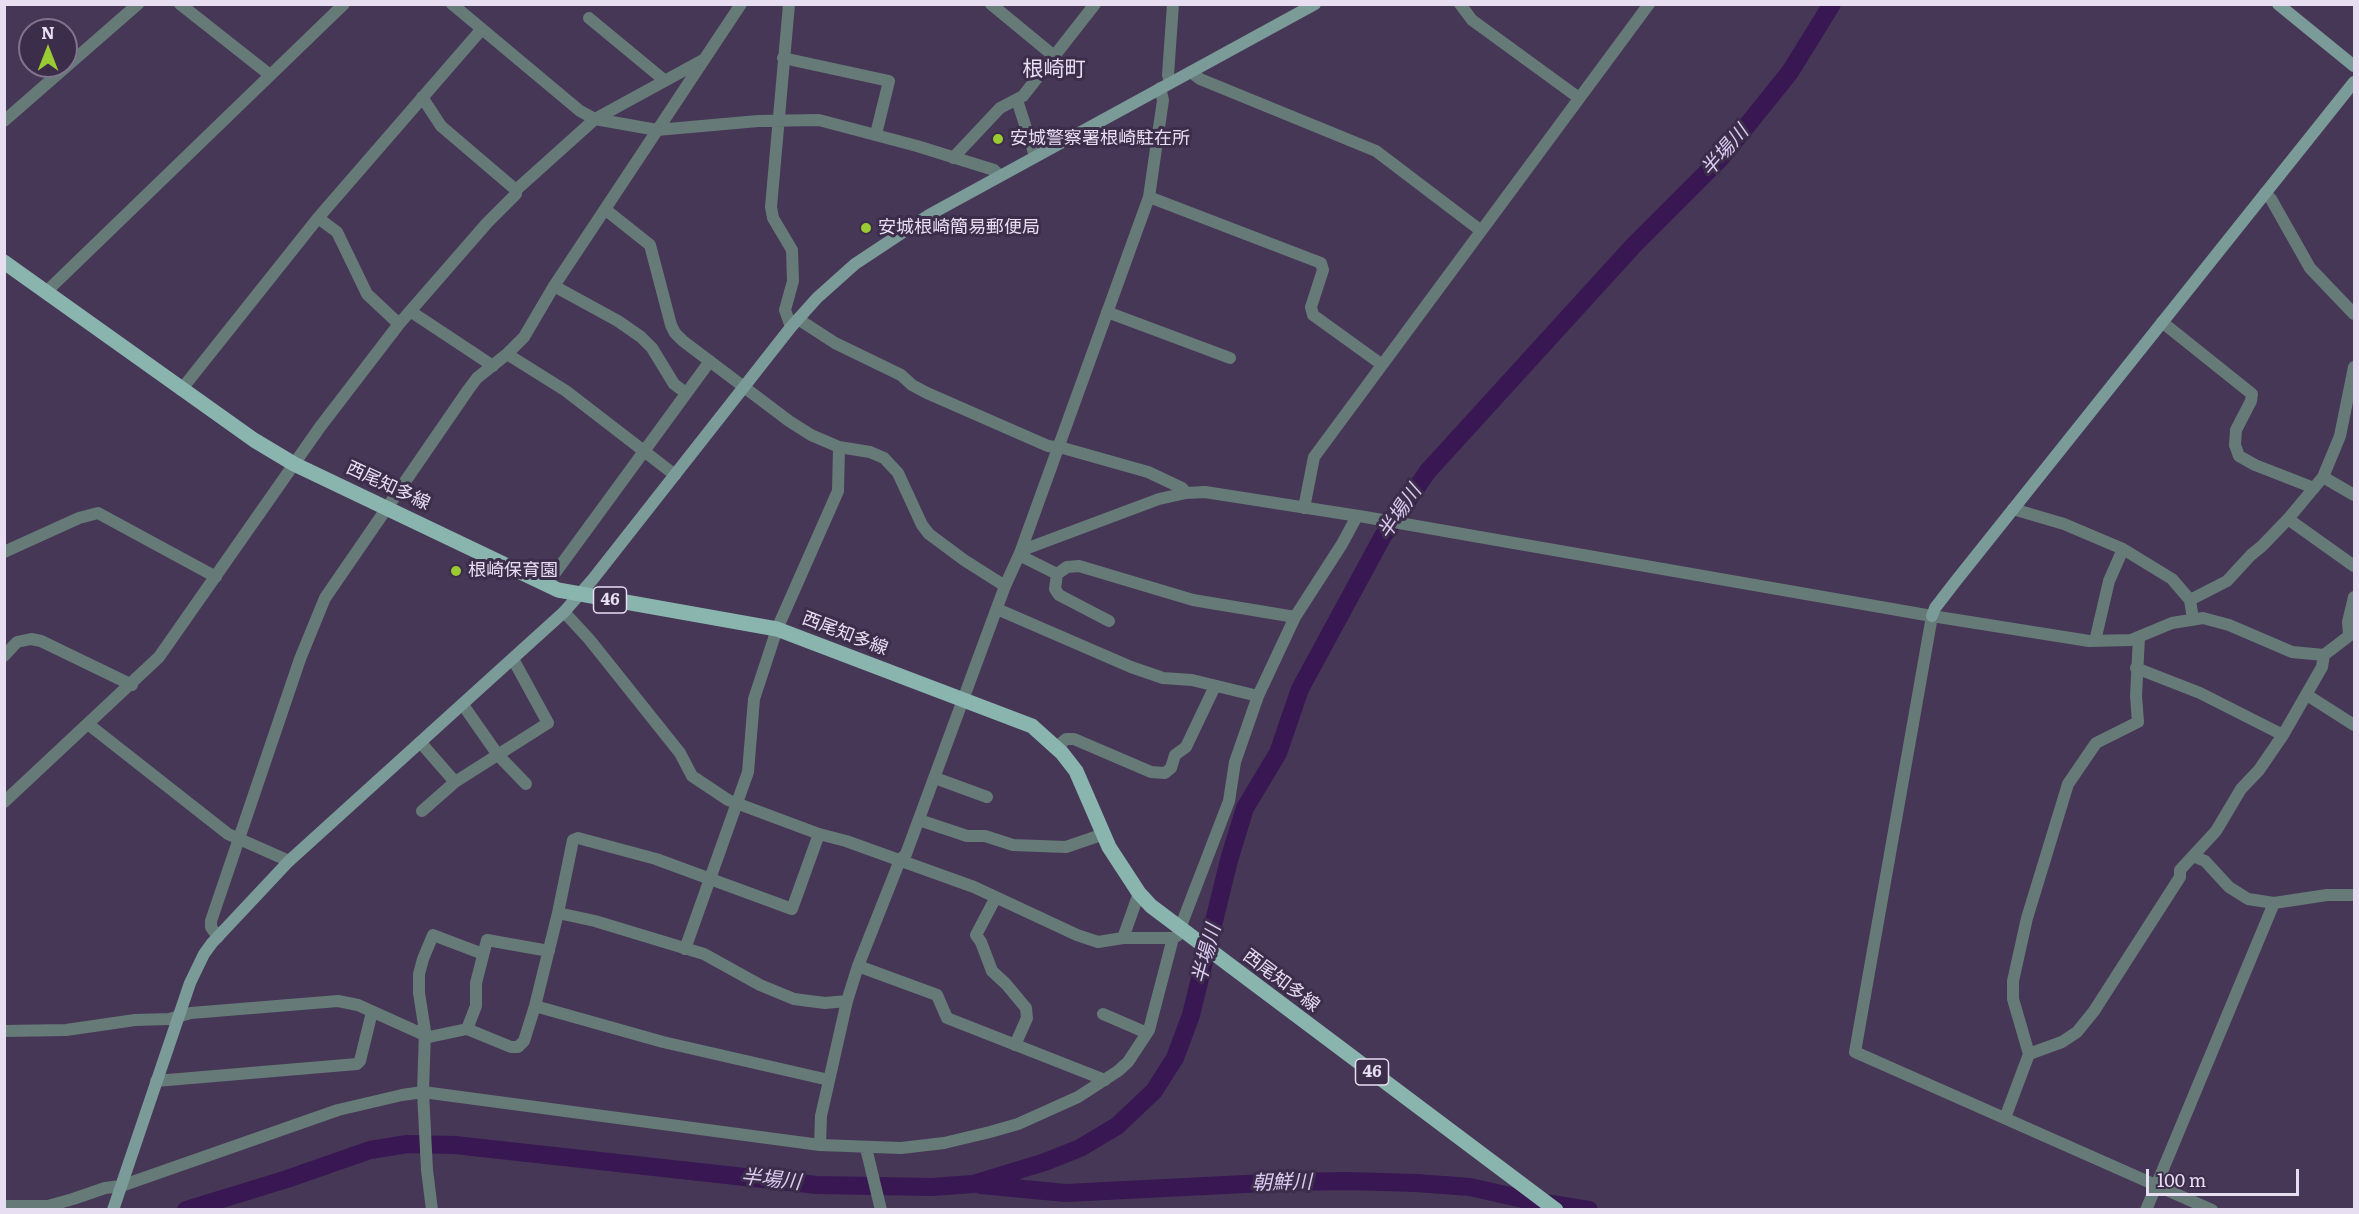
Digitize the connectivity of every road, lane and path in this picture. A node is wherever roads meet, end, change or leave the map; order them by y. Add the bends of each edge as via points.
1 (180, 4) edge
2 (344, 4) edge
3 (452, 4) edge
4 (741, 4) edge
5 (789, 4) edge
6 (990, 4) edge
7 (1095, 4) edge
8 (1173, 4) edge
9 (1315, 4) edge
10 (1460, 4) edge
11 (1649, 4) edge
12 (2278, 4) edge
13 (134, 6) edge
14 (589, 18) dead end
15 (481, 30) junction
16 (1054, 56) junction
17 (783, 58) junction
18 (705, 59) junction
19 (2355, 66) edge
20 (1191, 72) junction
21 (270, 75) junction
22 (664, 80) junction
23 (2355, 82) edge
24 (1165, 86) junction
25 (422, 98) junction
26 (1580, 98) junction
27 (1017, 100) junction
28 (6, 118) edge
29 (595, 119) junction
30 (778, 120) junction
31 (657, 130) junction
32 (876, 134) junction
33 (1035, 156) junction
34 (953, 158) junction
35 (1000, 176) junction
36 (516, 190) junction
37 (2265, 193) junction
38 (1149, 197) junction
39 (606, 210) junction
40 (318, 218) junction
41 (1480, 230) junction
42 (4, 262) edge
43 (554, 286) junction
44 (46, 292) junction
45 (410, 311) junction
46 (1107, 312) junction
47 (2355, 314) edge
48 (2162, 322) junction
49 (794, 323) junction
50 (399, 324) junction
51 (507, 354) junction
52 (1230, 358) dead end
53 (710, 362) junction
54 (1381, 364) junction
55 (493, 366) junction
56 (2355, 367) edge
57 (745, 386) junction
58 (181, 390) junction
59 (686, 393) junction
60 (839, 447) junction
61 (1057, 448) junction
62 (643, 450) junction
63 (294, 464) junction
64 (675, 475) junction
65 (2323, 477) junction
66 (2314, 488) junction
67 (1186, 493) junction
68 (2355, 495) edge
69 (387, 508) junction
70 (1304, 508) junction
71 (2013, 509) junction
72 (1361, 516) junction
73 (2289, 519) junction
74 (2123, 549) junction
75 (4, 552) edge
76 (1020, 553) junction
77 (2355, 566) edge
78 (1057, 574) junction
79 (216, 577) junction
80 (547, 584) junction
81 (1005, 586) junction
82 (580, 595) junction
83 (2355, 597) edge
84 (2190, 600) junction
85 (997, 609) junction
86 (564, 612) junction
87 (1932, 616) junction
88 (1295, 618) junction
89 (2193, 618) junction
90 (1110, 621) dead end
91 (777, 629) junction
92 (2352, 634) edge
93 (2139, 637) junction
94 (2095, 641) junction
95 (2324, 654) junction
96 (4, 656) edge
97 (513, 659) junction
98 (2136, 668) junction
99 (132, 685) junction
100 (1215, 686) junction
101 (2307, 695) junction
102 (1258, 696) junction
103 (963, 700) junction
104 (463, 705) junction
105 (88, 724) junction
106 (2355, 725) edge
107 (2283, 735) junction
108 (421, 743) junction
109 (1057, 747) junction
110 (498, 754) junction
111 (935, 778) junction
112 (455, 782) junction
113 (5, 783) edge
114 (526, 784) dead end
115 (987, 797) dead end
116 (9, 798) edge
117 (736, 804) junction
118 (422, 811) dead end
119 (919, 820) junction
120 (819, 834) junction
121 (1104, 834) junction
122 (239, 839) junction
123 (2193, 856) junction
124 (900, 860) junction
125 (289, 861) junction
126 (710, 879) junction
127 (1139, 893) junction
128 (2355, 895) edge
129 (996, 897) junction
130 (2274, 903) junction
131 (558, 913) junction
132 (1176, 933) junction
133 (218, 937) junction
134 (1123, 938) junction
135 (685, 949) junction
136 (549, 951) junction
137 (483, 954) junction
138 (858, 966) junction
139 (847, 1001) junction
140 (535, 1006) junction
141 (372, 1012) junction
142 (1103, 1014) dead end
143 (178, 1017) junction
144 (467, 1029) junction
145 (4, 1031) edge
146 (1147, 1033) junction
147 (424, 1035) junction
148 (1015, 1045) junction
149 (2029, 1054) junction
150 (829, 1080) junction
151 (1105, 1080) junction
152 (156, 1082) junction
153 (423, 1095) junction
154 (2005, 1118) junction
155 (820, 1146) junction
156 (867, 1150) junction
157 (2157, 1186) junction
158 (120, 1189) junction
159 (4, 1206) edge
160 (113, 1209) edge
161 (432, 1209) edge
162 (881, 1209) edge
163 (1556, 1209) edge
164 (2146, 1209) edge
165 (2212, 1209) edge

1 - 21 street
2 - 21 street
3 - 15 street
4 - 18 street
5 - 17 street
6 - 16 street
7 - 16 street
8 - 24 street
9 - 20 street
10 - 26 street via 1472,20
11 - 26 street
12 - 19 street
13 - 28 street
14 - 22 street
15 - 25 street
15 - 29 street
16 - 27 street
17 - 30 street
17 - 32 street via 888,81
18 - 22 street
18 - 31 street
20 - 24 street
20 - 41 street via 1376,151
21 - 44 street
22 - 29 street
23 - 37 street
24 - 33 street
24 - 38 street
25 - 36 street via 441,126
25 - 40 street
26 - 41 street
27 - 33 street
27 - 34 street via 1000,108
29 - 31 street
29 - 36 street
30 - 31 street
30 - 32 street via 819,120
30 - 49 street via 771,207 773,218 792,250 793,281 785,310
31 - 39 street
32 - 34 street
33 - 35 street
34 - 35 street via 994,170
35 - 49 street via 863,258 831,284
36 - 45 street
37 - 47 street via 2310,268
37 - 48 street
38 - 46 street
38 - 54 street via 1321,263 1323,270 1311,307 1313,315
39 - 43 street
39 - 53 street via 650,245 675,333
40 - 50 street via 337,232 367,294
40 - 58 street
41 - 54 street
42 - 44 main road, 西尾知多線 / 46
43 - 51 street via 524,337
43 - 59 street via 641,337 674,384
44 - 58 main road, 西尾知多線 / 46
45 - 50 street
45 - 55 street
46 - 52 street
46 - 61 street
48 - 66 street via 2252,394 2236,430 2239,456
48 - 71 street
49 - 57 street
49 - 61 street via 901,375 927,393
50 - 63 street
51 - 55 street
51 - 62 street via 566,391
53 - 57 street
53 - 59 street
54 - 70 street via 1314,457
55 - 69 street via 468,390
56 - 65 street via 2340,436
57 - 60 street via 799,427
57 - 64 street
58 - 63 main road, 西尾知多線 / 46
59 - 62 street
60 - 81 street via 884,458 898,474 929,534
60 - 91 street via 838,491
61 - 67 street via 1148,472
61 - 76 street
62 - 64 street
62 - 80 street
63 - 69 main road, 西尾知多線 / 46
63 - 79 street
64 - 82 street
65 - 66 street
65 - 68 street
66 - 73 street
67 - 70 street via 1211,493
67 - 76 street via 1160,498
69 - 80 main road, 西尾知多線 / 46
69 - 122 street via 318,613
70 - 72 street
71 - 74 street via 2064,524
71 - 87 street
72 - 87 street
72 - 88 street
73 - 77 street
73 - 84 street via 2227,581
74 - 84 street via 2172,579
74 - 94 street via 2105,597
75 - 79 street via 98,513
76 - 78 street
76 - 81 street
78 - 88 street via 1067,567 1079,566 1193,600
78 - 90 street via 1055,589 1059,594
79 - 99 street via 159,657
80 - 82 main road, 西尾知多線 / 46
81 - 85 street
82 - 86 street
82 - 91 main road, 西尾知多線 / 46
83 - 92 street via 2348,622
84 - 89 street
85 - 100 street via 1131,667 1163,678
85 - 103 street
86 - 97 street
86 - 117 street via 680,753 692,776
87 - 94 street
87 - 154 street via 1855,1052
88 - 102 street
89 - 93 street via 2172,622
89 - 95 street via 2229,625 2292,652
91 - 103 main road, 西尾知多線 / 46
91 - 117 street via 754,699 748,772
92 - 95 street
93 - 94 street
93 - 98 street
95 - 101 street via 2322,667
96 - 99 street via 17,642 41,641
97 - 104 street
97 - 110 street via 548,723
98 - 107 street via 2200,693
98 - 149 street via 2138,722 2096,742 2068,784 2027,918 2013,981 2013,999
99 - 105 street
100 - 102 street
100 - 109 street via 1186,747 1175,755 1165,773 1151,772 1074,739 1066,739
101 - 106 street
101 - 107 street
102 - 132 street via 1235,762 1229,801
103 - 109 main road, 西尾知多線 / 46 via 1032,726
103 - 111 street
104 - 108 street
104 - 110 street
105 - 116 street
105 - 122 street
107 - 123 street via 2241,789 2216,831
108 - 112 street
108 - 125 street
109 - 121 main road, 西尾知多線 / 46 via 1076,771
110 - 112 street
110 - 114 street
111 - 115 street
111 - 119 street
112 - 118 street
113 - 116 street
117 - 120 street
117 - 126 street
119 - 121 street via 967,836 979,835 1013,845 1066,847
119 - 124 street
120 - 124 street
120 - 126 street via 792,909
121 - 127 main road, 西尾知多線 / 46
122 - 125 street
122 - 133 street via 211,921
123 - 130 street via 2205,861 2229,887 2248,899
123 - 149 street via 2180,870 2180,877 2113,983 2077,1032
124 - 129 street
124 - 138 street
125 - 133 street
126 - 131 street via 656,859 578,838 573,840
126 - 135 street
127 - 132 main road, 西尾知多線 / 46
127 - 134 street
128 - 130 street
129 - 134 street via 1098,942
129 - 148 street via 976,935 992,971 1026,1008 1027,1018
130 - 157 street
131 - 135 street
131 - 136 street
132 - 134 street
132 - 146 street
132 - 163 main road, 西尾知多線 / 46 via 1193,939
133 - 143 street via 196,968
135 - 139 street via 714,958 760,985 794,999
136 - 137 street via 486,940
136 - 140 street
137 - 144 street via 476,983 476,1006
137 - 147 street via 433,935 419,974
138 - 139 street
138 - 148 street via 937,995 947,1018
139 - 150 street
140 - 144 street via 524,1041 518,1047
140 - 150 street via 663,1042
141 - 143 street via 358,1005 320,1001
141 - 147 street
141 - 152 street via 357,1064
142 - 146 street
143 - 145 street via 66,1030
143 - 152 street
144 - 147 street via 434,1037
146 - 151 street via 1128,1062
147 - 153 street
148 - 151 street
149 - 154 street
150 - 155 street via 821,1116
151 - 156 street via 1048,1111 990,1132 922,1147
152 - 158 street
153 - 155 street
153 - 158 street via 402,1095 339,1110
153 - 161 street
154 - 157 street
155 - 156 street
156 - 162 street
157 - 164 street
157 - 165 street
158 - 159 street via 105,1188 48,1206
158 - 160 street

